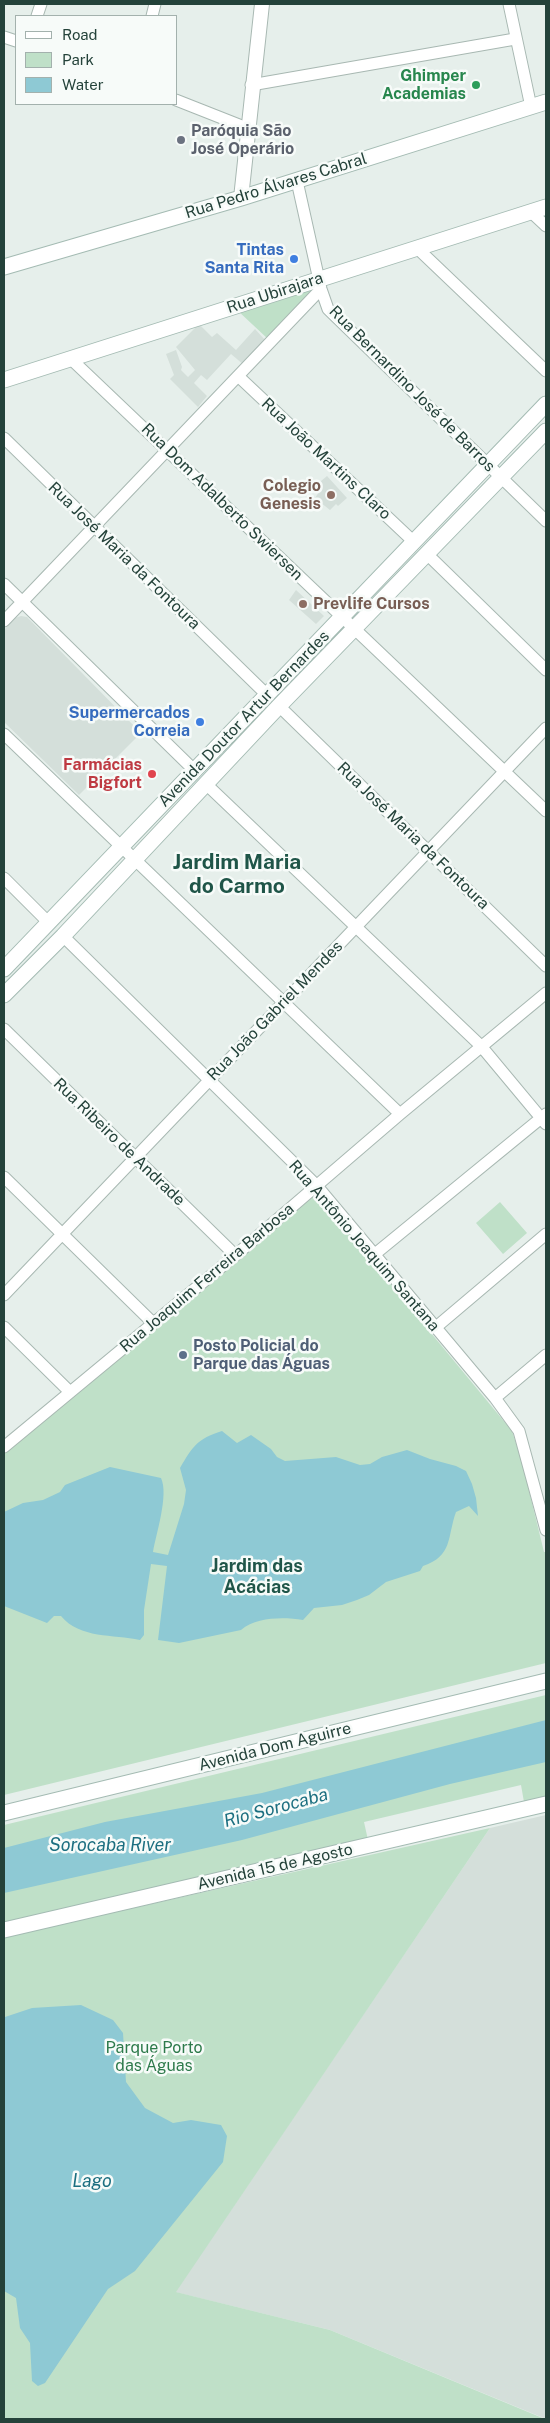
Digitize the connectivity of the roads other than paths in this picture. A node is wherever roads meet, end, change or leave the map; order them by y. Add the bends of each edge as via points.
1 (262, 4) edge
2 (509, 4) edge
3 (515, 39) junction
4 (251, 85) junction
5 (178, 101) edge
6 (546, 102) edge
7 (531, 107) junction
8 (247, 128) junction
9 (297, 180) junction
10 (241, 198) junction
11 (546, 207) edge
12 (531, 212) junction
13 (546, 226) edge
14 (416, 248) junction
15 (4, 267) edge
16 (320, 284) junction
17 (71, 359) junction
18 (546, 371) edge
19 (238, 376) junction
20 (4, 380) edge
21 (546, 404) edge
22 (546, 431) edge
23 (4, 438) edge
24 (167, 450) junction
25 (488, 464) junction
26 (502, 478) junction
27 (546, 521) edge
28 (94, 527) junction
29 (414, 542) junction
30 (428, 555) junction
31 (4, 584) edge
32 (22, 602) junction
33 (342, 616) junction
34 (4, 621) edge
35 (355, 629) junction
36 (546, 670) edge
37 (266, 694) junction
38 (279, 706) junction
39 (546, 728) edge
40 (4, 734) edge
41 (195, 771) junction
42 (504, 772) junction
43 (206, 784) junction
44 (546, 811) edge
45 (123, 847) junction
46 (428, 851) junction
47 (135, 859) junction
48 (4, 878) edge
49 (48, 922) junction
50 (356, 927) junction
51 (63, 936) junction
52 (546, 966) edge
53 (4, 969) edge
54 (546, 993) edge
55 (4, 994) edge
56 (284, 1002) junction
57 (4, 1029) edge
58 (481, 1046) junction
59 (209, 1080) junction
60 (400, 1114) junction
61 (545, 1119) edge
62 (135, 1158) junction
63 (4, 1177) edge
64 (316, 1186) junction
65 (62, 1234) junction
66 (546, 1234) edge
67 (375, 1254) junction
68 (235, 1256) junction
69 (4, 1295) edge
70 (153, 1323) junction
71 (4, 1327) edge
72 (434, 1328) junction
73 (546, 1355) edge
74 (70, 1392) junction
75 (495, 1398) junction
76 (4, 1447) edge
77 (546, 1530) edge
78 (546, 1680) edge
79 (546, 1804) edge
80 (4, 1813) edge
81 (4, 1930) edge

1 - 4 street
2 - 3 street
3 - 4 street
3 - 7 street
4 - 8 street
5 - 8 street
6 - 7 main road, Rua Pedro Álvares Cabral
7 - 9 main road, Rua Pedro Álvares Cabral
8 - 10 street
9 - 10 main road, Rua Pedro Álvares Cabral
9 - 16 street, Rua Bernardino José de Barros
10 - 15 main road, Rua Pedro Álvares Cabral
11 - 12 main road, Rua Ubirajara
12 - 13 street
12 - 14 main road, Rua Ubirajara
14 - 16 main road, Rua Ubirajara
14 - 18 street
16 - 17 main road, Rua Ubirajara
16 - 19 street
16 - 25 street, Rua Bernardino José de Barros via 328,309
17 - 20 main road, Rua Ubirajara
17 - 24 street, Rua Dom Adalberto Swiersen
19 - 24 street
19 - 29 street, Rua João Martins Claro
21 - 25 main road, Avenida Doutor Artur Bernardes
22 - 26 main road, Avenida Doutor Artur Bernardes
23 - 28 street, Rua José Maria da Fontoura
24 - 28 street
24 - 33 street, Rua Dom Adalberto Swiersen
25 - 26 street, Rua Bernardino José de Barros
25 - 29 main road, Avenida Doutor Artur Bernardes
26 - 27 street, Rua Bernardino José de Barros
26 - 30 main road, Avenida Doutor Artur Bernardes
28 - 32 street
28 - 37 street, Rua José Maria da Fontoura
29 - 33 main road, Avenida Doutor Artur Bernardes
30 - 35 main road, Avenida Doutor Artur Bernardes
30 - 36 street
31 - 32 street
32 - 34 street
32 - 41 street
33 - 35 street, Rua Dom Adalberto Swiersen
33 - 37 main road, Avenida Doutor Artur Bernardes
35 - 38 main road, Avenida Doutor Artur Bernardes
35 - 42 street, Rua Dom Adalberto Swiersen
37 - 41 main road, Avenida Doutor Artur Bernardes
38 - 43 main road, Avenida Doutor Artur Bernardes
38 - 46 street, Rua José Maria da Fontoura
39 - 42 street, Rua João Gabriel Mendes
40 - 45 street
41 - 45 main road, Avenida Doutor Artur Bernardes
42 - 44 street, Rua Dom Adalberto Swiersen
42 - 46 street, Rua João Gabriel Mendes
43 - 47 main road, Avenida Doutor Artur Bernardes
43 - 50 street
45 - 47 street
45 - 49 main road, Avenida Doutor Artur Bernardes
46 - 50 street, Rua João Gabriel Mendes
46 - 52 street, Rua José Maria da Fontoura
47 - 51 main road, Avenida Doutor Artur Bernardes
47 - 56 street
48 - 49 street
49 - 53 main road, Avenida Doutor Artur Bernardes
50 - 56 street, Rua João Gabriel Mendes
50 - 58 street
51 - 55 main road, Avenida Doutor Artur Bernardes
51 - 59 street, Rua Antônio Joaquim Santana
54 - 58 street, Rua Joaquim Ferreira Barbosa
56 - 59 street, Rua João Gabriel Mendes
56 - 60 street
57 - 62 street, Rua Ribeiro de Andrade
58 - 60 street, Rua Joaquim Ferreira Barbosa
58 - 61 street
59 - 62 street, Rua João Gabriel Mendes
59 - 64 street, Rua Antônio Joaquim Santana
60 - 64 street, Rua Joaquim Ferreira Barbosa
61 - 67 street
62 - 65 street, Rua João Gabriel Mendes
62 - 68 street, Rua Ribeiro de Andrade
63 - 65 street
64 - 67 street, Rua Antônio Joaquim Santana
64 - 68 street, Rua Joaquim Ferreira Barbosa
65 - 69 street, Rua João Gabriel Mendes
65 - 70 street
66 - 72 street
67 - 72 street, Rua Antônio Joaquim Santana
68 - 70 street, Rua Joaquim Ferreira Barbosa
70 - 74 street, Rua Joaquim Ferreira Barbosa
71 - 74 street
72 - 75 street, Rua Antônio Joaquim Santana
73 - 75 street
74 - 76 street, Rua Joaquim Ferreira Barbosa
75 - 77 street, Rua Antônio Joaquim Santana via 519,1431
78 - 80 main road, Avenida Dom Aguirre
79 - 81 main road, Avenida 15 de Agosto

